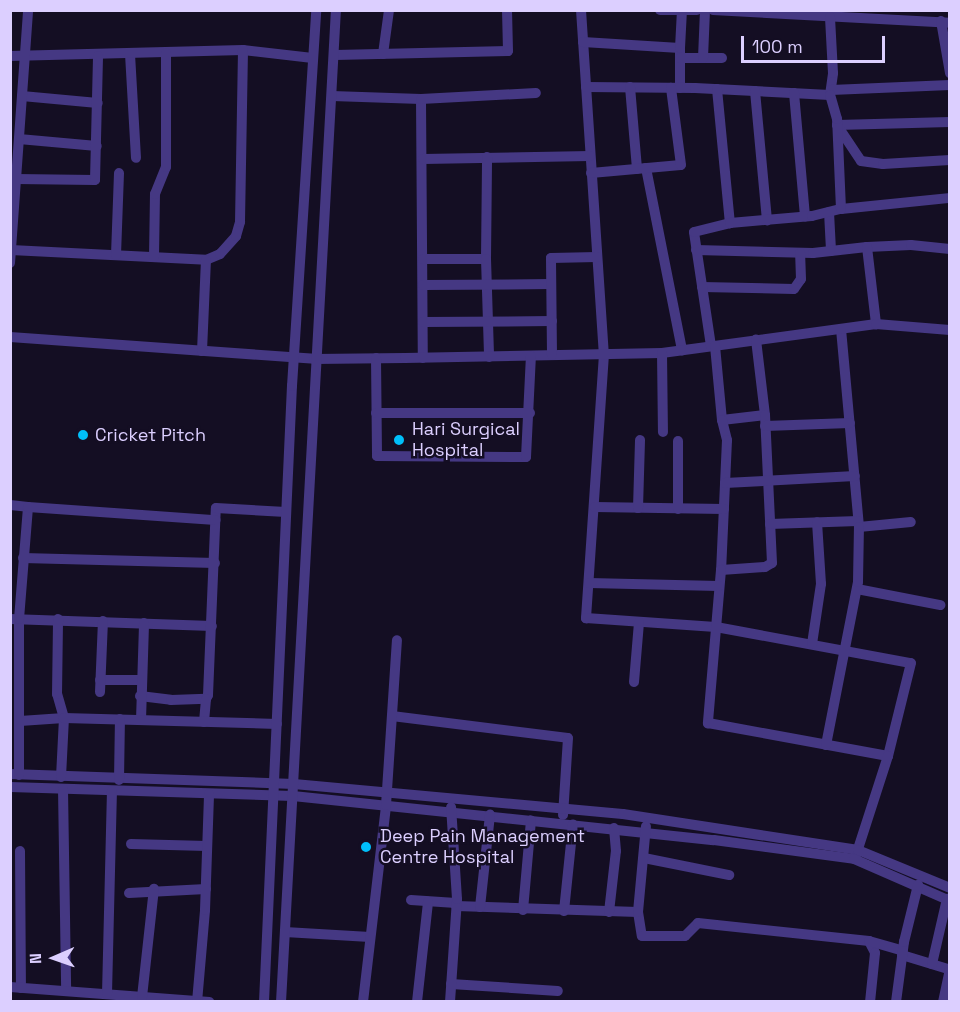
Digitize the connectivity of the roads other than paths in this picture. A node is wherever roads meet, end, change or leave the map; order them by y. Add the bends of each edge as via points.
1 (27, 10) edge
2 (316, 10) edge
3 (336, 10) edge
4 (389, 10) edge
5 (507, 10) edge
6 (581, 10) edge
7 (660, 10) edge
8 (697, 10) edge
9 (705, 10) edge
10 (715, 11) edge
11 (682, 12) junction
12 (830, 17) junction
13 (945, 22) edge
14 (583, 42) junction
15 (243, 50) junction
16 (166, 53) junction
17 (680, 53) junction
18 (130, 54) junction
19 (383, 54) junction
20 (335, 55) junction
21 (10, 56) edge
22 (98, 56) junction
23 (24, 58) junction
24 (313, 58) junction
25 (703, 58) junction
26 (722, 58) dead end
27 (950, 73) edge
28 (950, 85) edge
29 (586, 87) junction
30 (630, 87) junction
31 (675, 88) junction
32 (717, 89) junction
33 (756, 91) junction
34 (830, 92) junction
35 (536, 93) dead end
36 (794, 93) junction
37 (22, 96) junction
38 (332, 96) junction
39 (421, 99) junction
40 (98, 103) junction
41 (950, 123) edge
42 (837, 125) junction
43 (19, 139) junction
44 (97, 146) junction
45 (590, 156) junction
46 (487, 157) junction
47 (136, 158) dead end
48 (423, 159) junction
49 (950, 160) edge
50 (642, 168) junction
51 (591, 172) junction
52 (118, 173) dead end
53 (16, 179) junction
54 (950, 198) edge
55 (841, 209) junction
56 (829, 212) junction
57 (805, 217) junction
58 (767, 220) junction
59 (730, 224) junction
60 (867, 247) junction
61 (950, 249) edge
62 (11, 250) edge
63 (696, 250) junction
64 (831, 251) junction
65 (800, 253) junction
66 (116, 255) junction
67 (154, 257) junction
68 (597, 257) junction
69 (423, 259) junction
70 (486, 259) junction
71 (206, 260) junction
72 (10, 263) edge
73 (488, 284) junction
74 (551, 284) junction
75 (423, 285) junction
76 (702, 287) junction
77 (490, 321) junction
78 (552, 321) junction
79 (423, 322) junction
80 (876, 324) junction
81 (841, 328) junction
82 (950, 330) edge
83 (10, 337) edge
84 (756, 340) junction
85 (713, 346) junction
86 (682, 350) junction
87 (202, 351) junction
88 (662, 353) junction
89 (604, 354) junction
90 (552, 355) junction
91 (531, 356) junction
92 (489, 357) junction
93 (294, 358) junction
94 (376, 358) junction
95 (423, 358) junction
96 (314, 359) junction
97 (376, 413) junction
98 (530, 413) junction
99 (722, 420) junction
100 (765, 421) junction
101 (850, 423) junction
102 (663, 432) dead end
103 (640, 440) dead end
104 (678, 441) dead end
105 (855, 476) junction
106 (768, 480) junction
107 (725, 483) junction
108 (10, 505) edge
109 (28, 507) junction
110 (595, 507) junction
111 (638, 508) junction
112 (678, 509) junction
113 (724, 509) junction
114 (286, 512) junction
115 (216, 520) junction
116 (817, 522) junction
117 (912, 522) dead end
118 (770, 524) junction
119 (859, 524) junction
120 (22, 558) junction
121 (215, 563) junction
122 (721, 570) junction
123 (589, 583) junction
124 (720, 586) junction
125 (857, 589) junction
126 (939, 605) dead end
127 (15, 619) edge
128 (58, 620) junction
129 (103, 621) junction
130 (639, 622) junction
131 (144, 623) junction
132 (212, 626) junction
133 (716, 627) junction
134 (397, 640) dead end
135 (812, 644) junction
136 (845, 650) junction
137 (16, 660) edge
138 (100, 680) junction
139 (141, 680) junction
140 (634, 682) dead end
141 (100, 692) dead end
142 (140, 696) junction
143 (206, 699) junction
144 (392, 716) junction
145 (64, 718) junction
146 (120, 719) junction
147 (141, 720) junction
148 (20, 721) junction
149 (204, 722) junction
150 (277, 724) junction
151 (826, 745) junction
152 (888, 756) junction
153 (15, 775) edge
154 (61, 777) junction
155 (119, 780) junction
156 (275, 784) junction
157 (10, 787) edge
158 (63, 789) junction
159 (294, 790) junction
160 (112, 791) junction
161 (209, 794) junction
162 (386, 794) junction
163 (276, 796) junction
164 (451, 800) junction
165 (386, 805) junction
166 (564, 808) junction
167 (451, 812) junction
168 (490, 815) junction
169 (647, 817) junction
170 (531, 820) junction
171 (568, 823) junction
172 (614, 828) junction
173 (645, 831) junction
174 (132, 844) dead end
175 (207, 846) junction
176 (20, 851) dead end
177 (856, 855) junction
178 (644, 858) junction
179 (729, 875) dead end
180 (918, 885) junction
181 (950, 888) edge
182 (154, 889) junction
183 (206, 889) junction
184 (129, 893) dead end
185 (411, 900) dead end
186 (948, 900) edge
187 (428, 902) junction
188 (456, 904) junction
189 (480, 907) junction
190 (523, 910) junction
191 (564, 911) junction
192 (609, 912) junction
193 (638, 912) junction
194 (285, 932) junction
195 (370, 937) junction
196 (869, 941) junction
197 (903, 953) junction
198 (932, 964) junction
199 (949, 969) edge
200 (451, 984) junction
201 (16, 988) edge
202 (44, 990) junction
203 (66, 991) junction
204 (558, 991) dead end
205 (107, 994) junction
206 (150, 999) edge
207 (197, 1001) edge
208 (43, 1002) edge
209 (209, 1002) edge
210 (264, 1002) edge
211 (280, 1002) edge
212 (363, 1002) edge
213 (417, 1002) edge
214 (450, 1002) edge
215 (870, 1002) edge
216 (896, 1002) edge
217 (943, 1002) edge

1 - 23 street
2 - 24 street
3 - 20 street
4 - 19 street
5 - 19 street via 508,51
6 - 14 street
7 - 11 street
8 - 11 street
9 - 25 street
10 - 12 street
11 - 17 street
12 - 13 street
12 - 34 street
13 - 27 street
14 - 17 street
14 - 29 street
15 - 16 street
15 - 24 street
15 - 71 street via 240,222 236,236 220,254
16 - 18 street
16 - 67 street via 166,167 155,194
17 - 25 street
17 - 31 street
18 - 22 street
18 - 47 street
19 - 20 street
20 - 38 street
21 - 23 street
22 - 23 street
22 - 40 street
23 - 37 street
24 - 93 street
25 - 26 street
28 - 34 street
29 - 30 street
29 - 45 street
30 - 31 street
30 - 50 street
31 - 32 street
31 - 50 street via 681,165
32 - 33 street
32 - 59 street
33 - 36 street
33 - 58 street
34 - 36 street
34 - 42 street
35 - 39 street
36 - 57 street
37 - 40 street
37 - 43 street
38 - 39 street
38 - 96 street
39 - 48 street
40 - 44 street
41 - 42 street
42 - 49 street via 861,161
42 - 55 street
43 - 44 street
43 - 53 street
44 - 53 street via 97,174 90,183
45 - 46 street
45 - 51 street
46 - 48 street
46 - 70 street
48 - 69 street
50 - 51 street
50 - 86 street
51 - 68 street
52 - 66 street
53 - 62 street
54 - 55 street
55 - 56 street
56 - 57 street
56 - 64 street
57 - 58 street
58 - 59 street
59 - 63 street via 694,232
60 - 61 street via 911,245
60 - 64 street
60 - 80 street
62 - 66 street
62 - 72 street
63 - 65 street
63 - 76 street
64 - 65 street
65 - 76 street via 801,279 794,289
66 - 67 street
67 - 71 street
68 - 74 street via 551,258
68 - 89 street
69 - 70 street
69 - 75 street
70 - 73 street
71 - 87 street
73 - 74 street
73 - 75 street
73 - 77 street
74 - 78 street
75 - 79 street
76 - 85 street
77 - 78 street
77 - 79 street
77 - 92 street
78 - 90 street
79 - 95 street
80 - 81 street
80 - 82 street
81 - 84 street
81 - 101 street
83 - 87 street
84 - 85 street
84 - 100 street
85 - 86 street
85 - 99 street
86 - 88 street
87 - 93 street
88 - 89 street
88 - 102 street
89 - 90 street
89 - 110 street
90 - 91 street
91 - 92 street
91 - 98 street
92 - 95 street
93 - 96 street
93 - 114 street
94 - 95 street
94 - 96 street
94 - 97 street
96 - 159 street
97 - 98 street
97 - 98 street via 377,456 526,457
99 - 100 street
99 - 107 street via 727,440
100 - 101 street
100 - 106 street
101 - 105 street
103 - 111 street
104 - 112 street
105 - 106 street
105 - 119 street
106 - 107 street
106 - 118 street
107 - 113 street
108 - 109 street
109 - 115 street
109 - 120 street
110 - 111 street
110 - 123 street
111 - 112 street
112 - 113 street
113 - 122 street
114 - 115 street via 216,508
114 - 150 street
115 - 121 street
116 - 118 street
116 - 119 street
116 - 135 street via 821,584
117 - 119 street
118 - 122 street via 772,563 765,567
119 - 125 street
120 - 121 street
120 - 127 street
121 - 132 street
122 - 124 street
123 - 124 street
123 - 130 street via 586,618
124 - 133 street
125 - 126 street
125 - 136 street
127 - 128 street
127 - 137 street
128 - 129 street
128 - 145 street via 57,694
129 - 131 street
129 - 138 street
130 - 133 street
130 - 140 street
131 - 132 street
131 - 139 street
132 - 143 street
133 - 135 street
133 - 151 street via 708,723
134 - 144 street
135 - 136 street
136 - 151 street
136 - 152 street via 911,663
137 - 148 street
138 - 139 street
138 - 141 street
139 - 142 street
142 - 143 street
142 - 147 street
143 - 149 street
144 - 162 street
144 - 166 street via 568,738
145 - 146 street
145 - 148 street
145 - 154 street
146 - 147 street
146 - 155 street
147 - 149 street
148 - 153 street
149 - 150 street
150 - 156 street
151 - 152 street
152 - 177 street
153 - 154 street
154 - 155 street
155 - 156 street
156 - 159 street
156 - 163 street
157 - 158 street
158 - 160 street
158 - 203 street
159 - 162 street
159 - 163 street
159 - 165 street
159 - 194 street
160 - 161 street
160 - 205 street
161 - 163 street
161 - 175 street
162 - 164 street
162 - 165 street
163 - 210 street
164 - 166 street
164 - 167 street
165 - 167 street
165 - 195 street
166 - 169 street
166 - 171 street
167 - 168 street
167 - 188 street
168 - 170 street
168 - 189 street
169 - 173 street
169 - 177 street
170 - 171 street
170 - 190 street
171 - 172 street
171 - 191 street
172 - 173 street
172 - 192 street via 616,851
173 - 177 street
173 - 178 street
174 - 175 street
175 - 183 street
176 - 201 street
177 - 180 street
177 - 181 street
178 - 179 street
178 - 193 street
180 - 186 street
180 - 197 street
182 - 183 street
182 - 184 street
182 - 206 street
183 - 207 street
185 - 187 street
186 - 198 street
187 - 188 street
187 - 213 street
188 - 189 street
188 - 200 street
189 - 190 street
190 - 191 street
191 - 192 street
192 - 193 street
193 - 196 street via 642,936 685,936 698,923
194 - 195 street
194 - 211 street
195 - 212 street
196 - 197 street
196 - 215 street via 875,953
197 - 198 street
197 - 216 street
198 - 199 street
199 - 217 street
200 - 204 street
200 - 214 street
201 - 202 street
202 - 203 street
202 - 208 street
203 - 205 street
205 - 206 street
206 - 207 street
207 - 209 street

